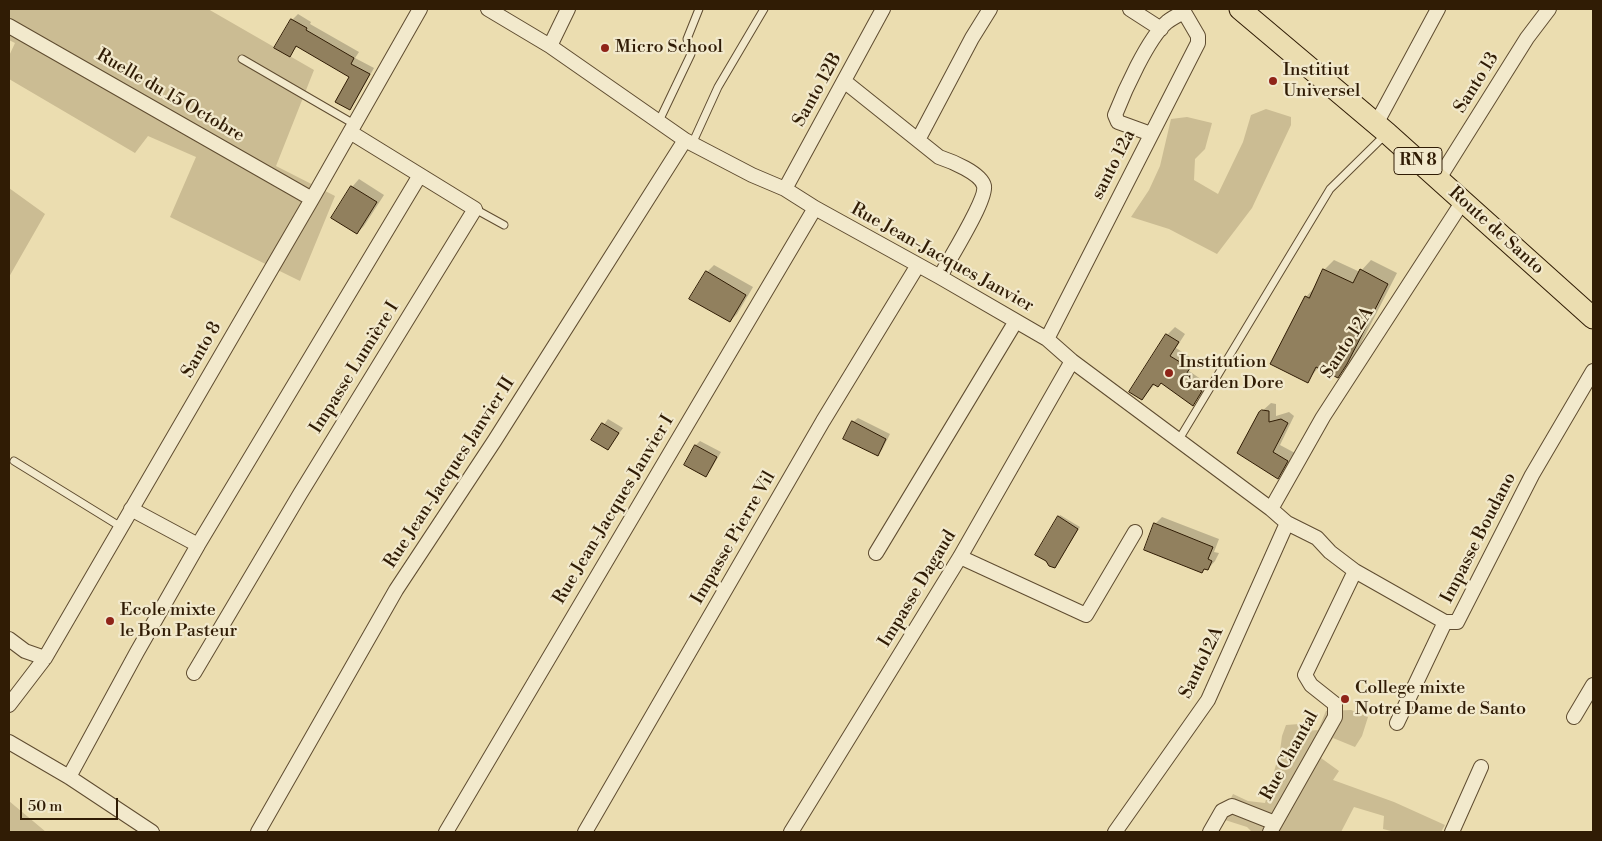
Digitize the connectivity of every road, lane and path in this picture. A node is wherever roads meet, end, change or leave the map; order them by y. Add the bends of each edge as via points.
1 (420, 9) edge
2 (488, 9) edge
3 (568, 9) edge
4 (764, 9) edge
5 (883, 9) edge
6 (990, 9) edge
7 (1130, 9) edge
8 (1240, 9) edge
9 (1438, 9) edge
10 (1549, 9) edge
11 (699, 10) edge
12 (1184, 10) edge
13 (9, 26) edge
14 (1161, 29) junction
15 (550, 46) junction
16 (242, 59) dead end
17 (844, 81) junction
18 (659, 121) junction
19 (352, 128) junction
20 (1381, 128) junction
21 (1152, 134) junction
22 (918, 140) junction
23 (689, 142) junction
24 (420, 175) junction
25 (1438, 180) junction
26 (785, 189) junction
27 (312, 199) junction
28 (1463, 201) junction
29 (815, 208) junction
30 (475, 209) junction
31 (504, 224) dead end
32 (918, 265) junction
33 (940, 277) junction
34 (1593, 318) edge
35 (1016, 321) junction
36 (1047, 339) junction
37 (1072, 361) junction
38 (1593, 371) edge
39 (1178, 440) junction
40 (14, 461) dead end
41 (131, 509) junction
42 (1271, 509) junction
43 (1287, 523) junction
44 (121, 527) junction
45 (1135, 532) dead end
46 (198, 545) junction
47 (876, 554) dead end
48 (960, 557) junction
49 (1355, 571) junction
50 (1445, 622) junction
51 (9, 639) edge
52 (45, 658) junction
53 (194, 673) dead end
54 (1593, 685) edge
55 (9, 706) edge
56 (1574, 717) dead end
57 (1397, 723) dead end
58 (9, 742) edge
59 (1480, 768) dead end
60 (69, 777) junction
61 (1272, 828) edge
62 (152, 832) edge
63 (258, 832) edge
64 (446, 832) edge
65 (585, 832) edge
66 (791, 832) edge
67 (1115, 832) edge
68 (1210, 832) edge
69 (1452, 832) edge

1 - 19 street, Santo 8
2 - 15 street, Rue Jean-Jacques Janvier
3 - 15 street
4 - 23 lane
5 - 17 street, Santo 12B
6 - 22 street
7 - 14 street
8 - 20 main road, Route de Santo / RN 8
9 - 20 street
10 - 25 street, Santo 13 via 1527,38
11 - 18 lane via 687,39 691,54
12 - 14 street
12 - 21 street, santo 12a via 1198,36 1198,43
13 - 27 street, Ruelle du 15 Octobre
14 - 21 street via 1129,82 1115,115 1118,122
15 - 18 street, Rue Jean-Jacques Janvier
16 - 19 lane
17 - 22 street
17 - 26 street, Santo 12B
18 - 23 street, Rue Jean-Jacques Janvier
19 - 24 street
19 - 27 street, Santo 8
20 - 25 main road, Route de Santo / RN 8
20 - 39 lane via 1330,189
21 - 36 street, santo 12a
22 - 33 street via 984,185 984,195 976,212
23 - 26 street, Rue Jean-Jacques Janvier
23 - 63 street, Rue Jean-Jacques Janvier II via 396,590
24 - 30 street
24 - 46 street
25 - 28 main road, Route de Santo / RN 8
26 - 29 street, Rue Jean-Jacques Janvier
27 - 41 street, Santo 8
28 - 34 main road, Route de Santo / RN 8
28 - 42 street, Santo 12A via 1323,417
29 - 32 street, Rue Jean-Jacques Janvier
29 - 64 street, Rue Jean-Jacques Janvier I
30 - 31 lane
30 - 53 street, Impasse Lumière I
32 - 33 street, Rue Jean-Jacques Janvier
32 - 65 street, Impasse Pierre Vil via 818,429
33 - 35 street, Rue Jean-Jacques Janvier
35 - 36 street, Rue Jean-Jacques Janvier
35 - 47 street
36 - 37 street, Rue Jean-Jacques Janvier
37 - 39 street, Rue Jean-Jacques Janvier
37 - 48 street, Impasse Dagaud
38 - 50 street, Impasse Boudano via 1532,475 1457,622
39 - 42 street, Rue Jean-Jacques Janvier
40 - 44 lane
41 - 44 street, Santo 8
41 - 46 street
42 - 43 street, Rue Jean-Jacques Janvier
43 - 49 street, Rue Jean-Jacques Janvier via 1317,538
43 - 67 street, Santo12A via 1208,700
44 - 52 street, Santo 8
45 - 48 street via 1086,615
46 - 60 street
48 - 66 street, Impasse Dagaud
49 - 50 street, Impasse Boudano
49 - 61 street, Rue Chantal via 1305,675 1311,685 1335,704 1335,717
50 - 57 street
51 - 52 street
52 - 55 street, Santo 8
54 - 56 street
58 - 60 street
59 - 69 street
60 - 62 street
61 - 68 street via 1232,806 1222,811

